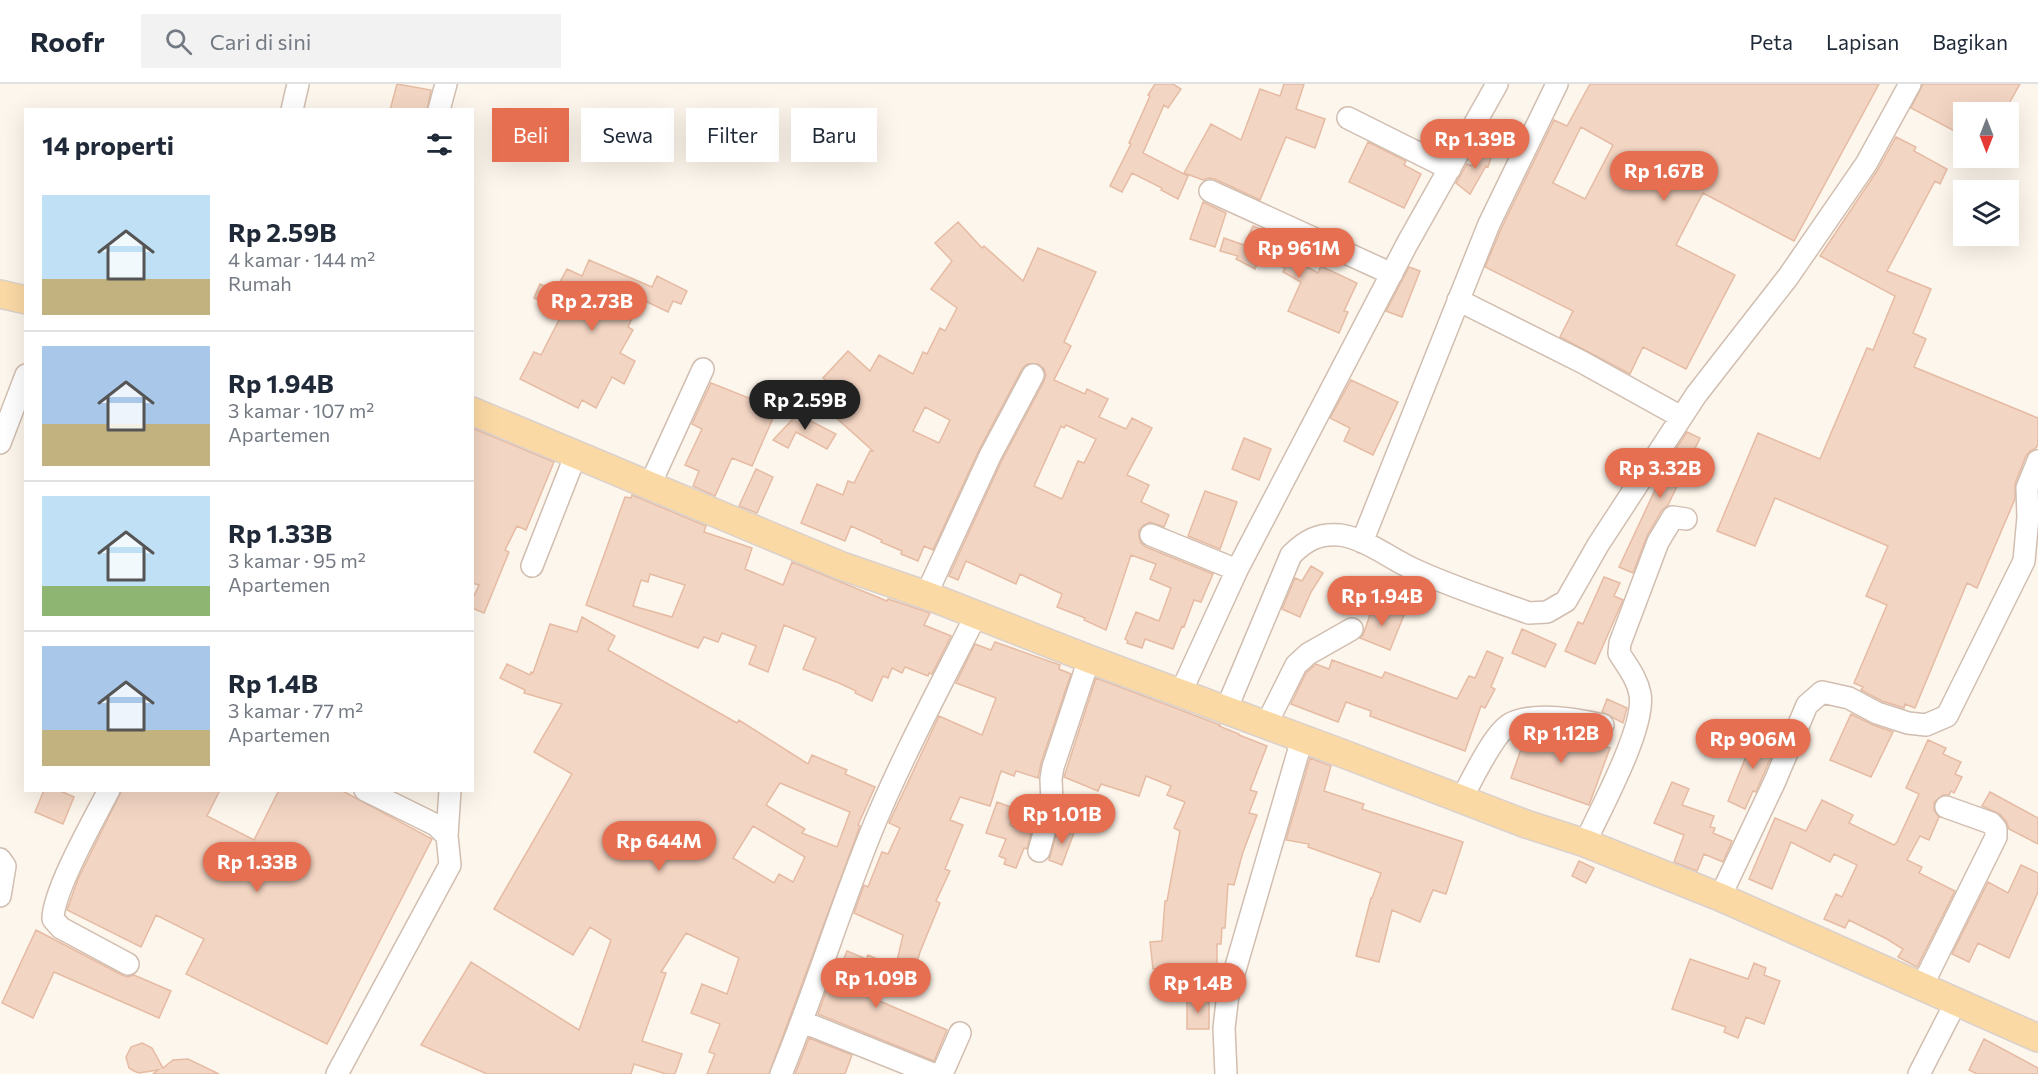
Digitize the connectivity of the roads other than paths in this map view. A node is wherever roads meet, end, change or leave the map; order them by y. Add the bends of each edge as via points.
1 (298, 84) edge
2 (446, 84) edge
3 (1497, 84) edge
4 (1557, 84) edge
5 (1910, 84) edge
6 (292, 108) edge
7 (440, 108) edge
8 (1348, 118) dead end
9 (1450, 169) junction
10 (1210, 192) dead end
11 (1392, 274) junction
12 (0, 294) edge
13 (24, 300) edge
14 (1458, 300) junction
15 (703, 369) dead end
16 (1033, 375) dead end
17 (24, 380) edge
18 (474, 412) edge
19 (1681, 417) junction
20 (0, 443) edge
21 (576, 454) junction
22 (2038, 461) edge
23 (648, 487) junction
24 (1686, 519) dead end
25 (1151, 535) dead end
26 (1362, 542) junction
27 (532, 567) dead end
28 (1237, 570) junction
29 (926, 595) junction
30 (976, 615) junction
31 (1352, 628) dead end
32 (1089, 659) junction
33 (1181, 692) junction
34 (1226, 710) junction
35 (1603, 724) dead end
36 (1266, 725) junction
37 (1302, 739) junction
38 (108, 792) edge
39 (369, 792) edge
40 (450, 792) edge
41 (1462, 798) junction
42 (1946, 807) dead end
43 (447, 836) junction
44 (1585, 843) junction
45 (1040, 851) dead end
46 (0, 859) edge
47 (0, 896) edge
48 (1720, 897) junction
49 (128, 964) dead end
50 (1922, 986) junction
51 (1956, 1002) junction
52 (803, 1023) junction
53 (960, 1033) dead end
54 (2038, 1038) edge
55 (337, 1074) edge
56 (781, 1074) edge
57 (933, 1074) edge
58 (942, 1074) edge
59 (1226, 1074) edge
60 (1918, 1074) edge

1 - 6 street
2 - 7 street
3 - 9 street
4 - 14 street via 1489,224
5 - 19 street via 1866,164 1788,277
8 - 9 street
9 - 11 street
10 - 11 street
11 - 28 street
12 - 13 main road
14 - 19 street
14 - 26 street
15 - 23 street
16 - 29 street via 990,456
17 - 20 street
18 - 21 main road
19 - 26 street via 1566,601 1547,612 1529,614 1412,569
21 - 23 main road
21 - 27 street
22 - 48 street via 2027,488 2024,561 1947,716 1926,724 1908,723 1849,698 1822,692 1807,705
23 - 29 main road via 842,567
24 - 44 street via 1673,517 1658,542 1620,643 1619,653 1635,678 1640,709 1631,743
25 - 28 street
26 - 34 street via 1340,535 1320,535 1291,555
28 - 33 street
29 - 30 main road
30 - 32 main road
30 - 52 street via 874,825
31 - 36 street via 1296,665
32 - 33 main road
32 - 45 street via 1053,767 1052,804
33 - 34 main road
34 - 36 main road
35 - 41 street via 1549,717 1510,724 1496,738
36 - 37 main road
37 - 41 main road
37 - 59 street via 1228,994 1224,1028
38 - 49 street via 62,886 53,919 61,928
39 - 43 street via 436,825
40 - 43 street
41 - 44 main road
42 - 50 street via 1991,823 1996,837
43 - 55 street via 450,865
44 - 48 main road
46 - 47 street via 5,866
48 - 50 main road
50 - 51 main road
51 - 54 main road
51 - 60 street
52 - 56 street
52 - 57 street
53 - 58 street

